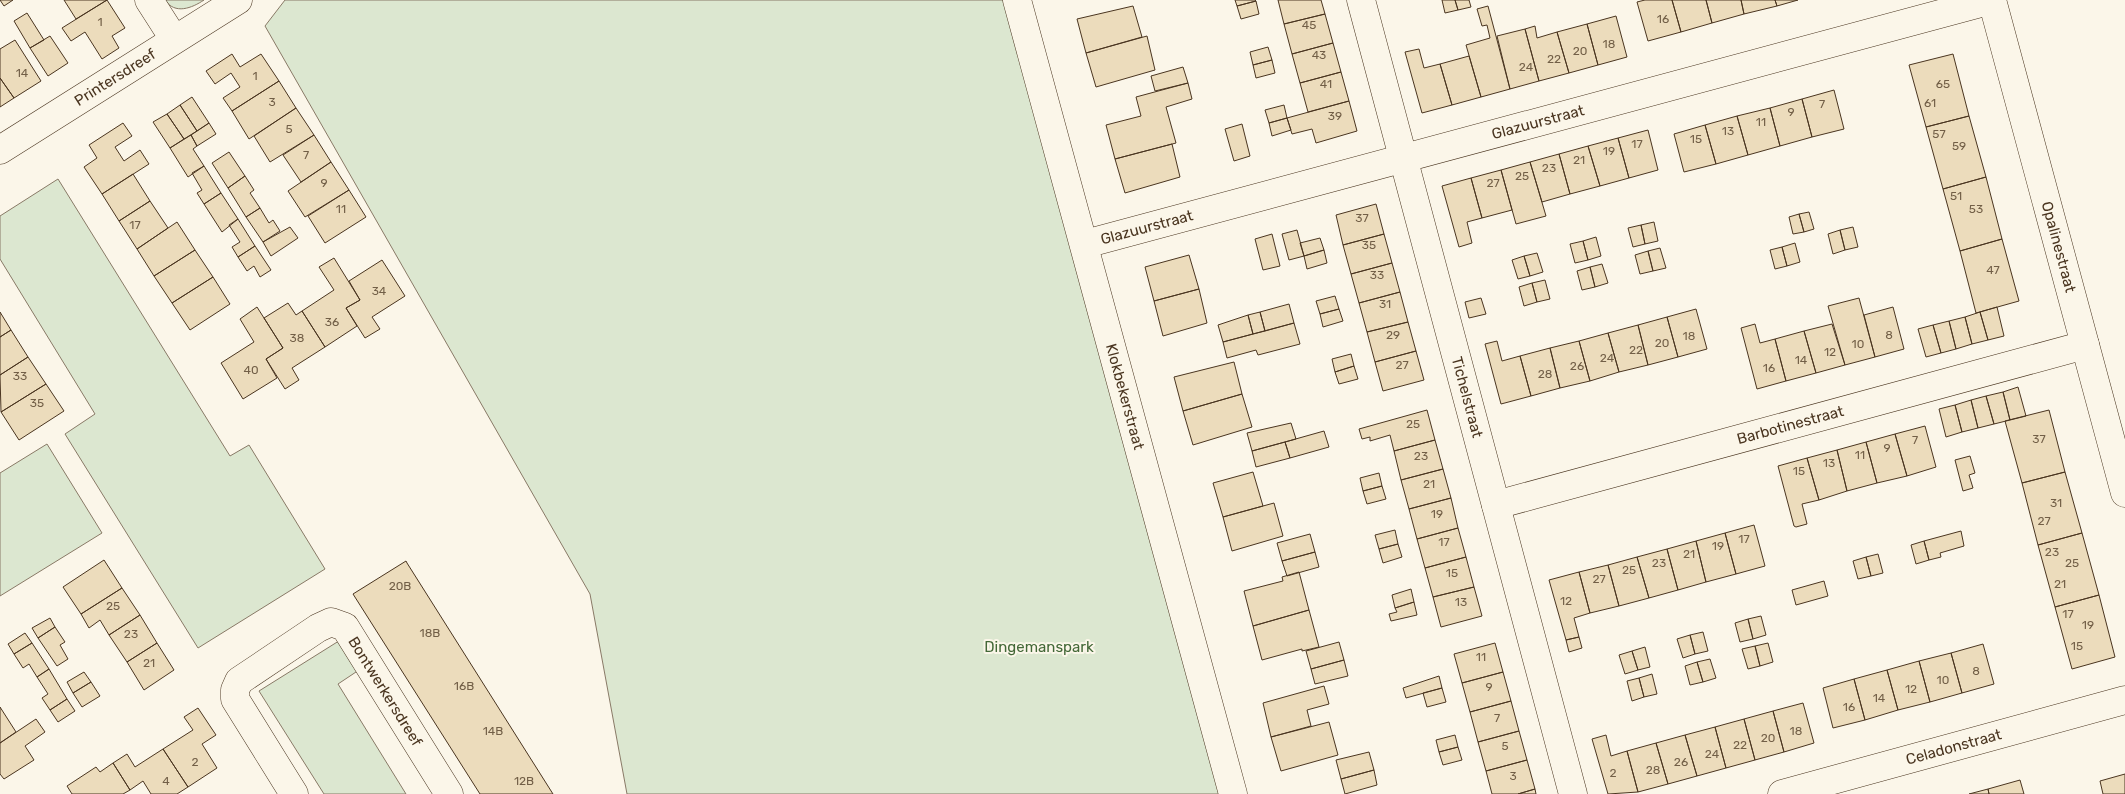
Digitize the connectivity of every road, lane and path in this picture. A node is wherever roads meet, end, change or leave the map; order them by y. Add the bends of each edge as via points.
1 (149, 0) edge
2 (1017, 0) edge
3 (1360, 0) edge
4 (1992, 0) edge
5 (234, 2) edge
6 (174, 40) junction
7 (0, 150) edge
8 (1403, 158) junction
9 (1084, 244) junction
10 (2085, 345) junction
11 (2125, 493) edge
12 (1496, 505) junction
13 (2125, 700) edge
14 (292, 793) edge
15 (449, 794) edge
16 (1233, 794) edge
17 (1573, 794) edge
18 (1782, 794) edge

1 - 6 street
2 - 9 street, Klokbekerstraat
3 - 8 street, Tichelstraat
4 - 8 street, Glazuurstraat
4 - 10 street, Opalinestraat
5 - 6 street, Printersdreef
6 - 7 street, Printersdreef
8 - 9 street, Glazuurstraat
8 - 12 street, Tichelstraat
9 - 16 street, Klokbekerstraat
10 - 11 street, Opalinestraat
10 - 12 street, Barbotinestraat
12 - 17 street, Tichelstraat
13 - 18 street, Celadonstraat
14 - 15 street, Bontwerkersdreef via 235,699 234,690 239,681 332,622 345,627

